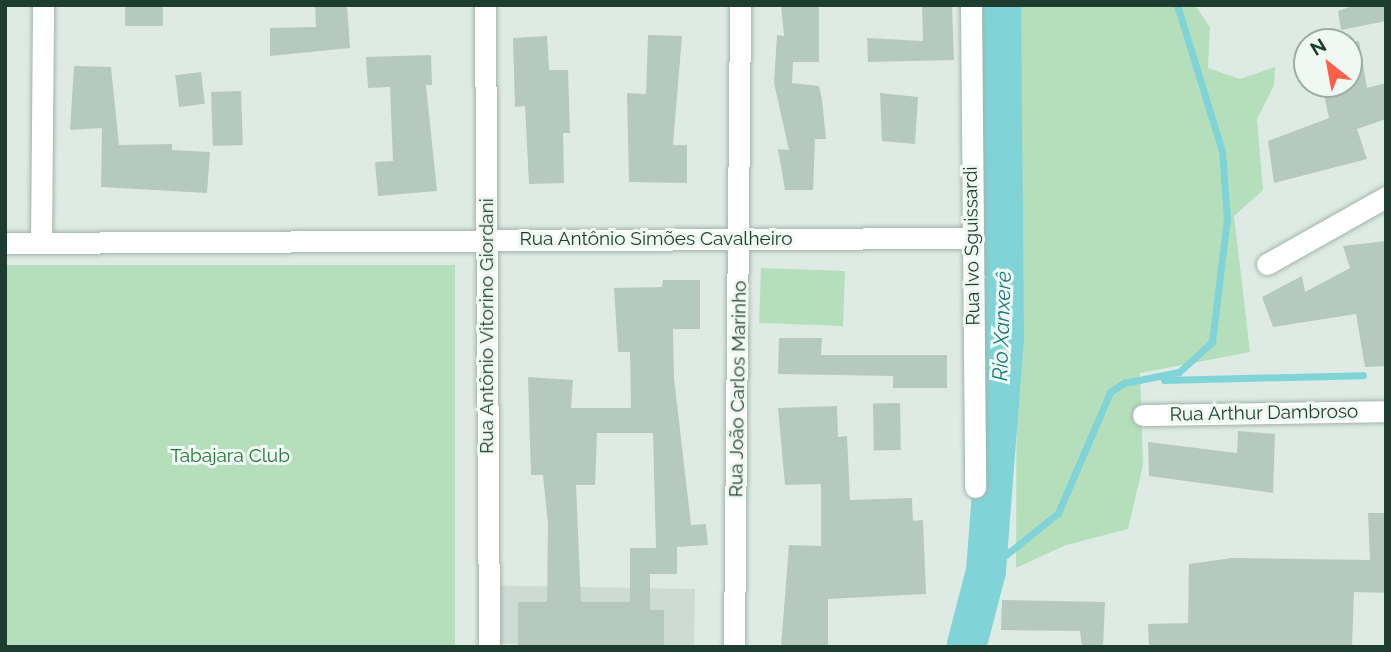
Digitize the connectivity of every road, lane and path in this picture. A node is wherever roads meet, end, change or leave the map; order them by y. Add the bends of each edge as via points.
1 (43, 5) edge
2 (485, 5) edge
3 (740, 5) edge
4 (971, 5) edge
5 (1386, 197) edge
6 (971, 238) junction
7 (741, 239) junction
8 (486, 240) junction
9 (5, 243) edge
10 (41, 243) junction
11 (1267, 264) dead end
12 (1386, 411) edge
13 (1143, 415) dead end
14 (975, 487) dead end
15 (489, 647) edge
16 (734, 647) edge

1 - 10 street
2 - 8 street, Rua Antônio Vitorino Giordani
3 - 7 street, Rua João Carlos Marinho
4 - 6 street, Rua Ivo Sguissardi
5 - 11 street
6 - 7 street, Rua Antônio Simões Cavalheiro
6 - 14 street, Rua Ivo Sguissardi
7 - 8 street, Rua Antônio Simões Cavalheiro
7 - 16 street, Rua João Carlos Marinho
8 - 10 street, Rua Antônio Simões Cavalheiro
8 - 15 street, Rua Antônio Vitorino Giordani
9 - 10 street, Rua Antônio Simões Cavalheiro
12 - 13 street, Rua Arthur Dambroso

